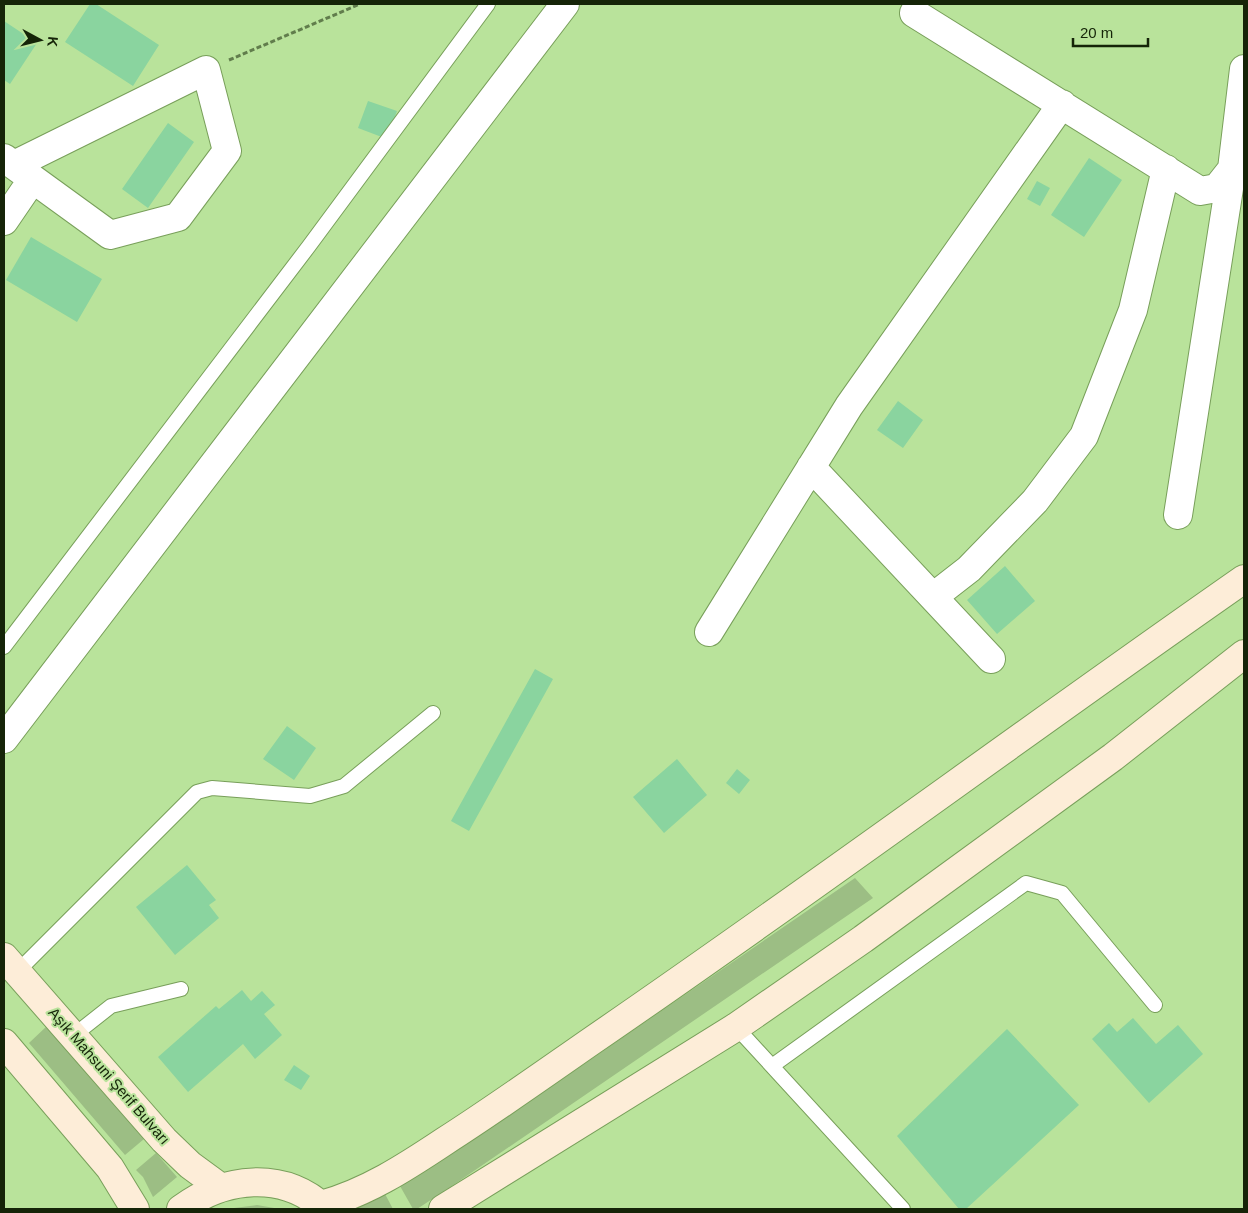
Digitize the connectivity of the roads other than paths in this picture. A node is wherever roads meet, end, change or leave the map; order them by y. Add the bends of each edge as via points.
1 (488, 4) edge
2 (564, 4) edge
3 (910, 7) edge
4 (1244, 68) edge
5 (1062, 104) junction
6 (16, 168) edge
7 (1232, 169) junction
8 (1166, 170) junction
9 (4, 221) edge
10 (811, 467) junction
11 (1178, 515) dead end
12 (1244, 580) edge
13 (933, 597) junction
14 (710, 632) dead end
15 (4, 647) edge
16 (1244, 654) edge
17 (991, 659) dead end
18 (433, 713) dead end
19 (4, 739) edge
20 (10, 964) edge
21 (182, 989) dead end
22 (1155, 1005) dead end
23 (736, 1027) junction
24 (73, 1036) junction
25 (4, 1043) edge
26 (772, 1066) junction
27 (220, 1187) junction
28 (323, 1207) edge
29 (135, 1209) edge
30 (181, 1209) edge
31 (443, 1209) edge
32 (903, 1209) edge

1 - 15 lane via 309,246
2 - 19 street
3 - 5 street
4 - 7 street
5 - 8 street
5 - 10 street via 849,406
6 - 6 street via 110,235 178,217 227,151 206,70
6 - 9 street
7 - 8 street via 1217,188 1200,191
7 - 11 street
8 - 13 street via 1133,310 1084,436 1034,501 970,569
10 - 13 street
10 - 14 street
12 - 28 main road via 1057,709 737,942 458,1133 398,1172
13 - 17 street
16 - 23 main road via 1105,763
18 - 20 lane via 344,786 310,796 212,788 197,792
20 - 24 main road, Aşık Mahsuni Şerif Bulvarı
21 - 24 lane via 111,1006
22 - 26 lane via 1062,893 1026,882
23 - 26 lane
23 - 31 main road
24 - 27 main road, Aşık Mahsuni Şerif Bulvarı via 164,1140
25 - 29 main road via 110,1168
26 - 32 lane
27 - 28 main road via 241,1183 283,1186
27 - 30 main road

